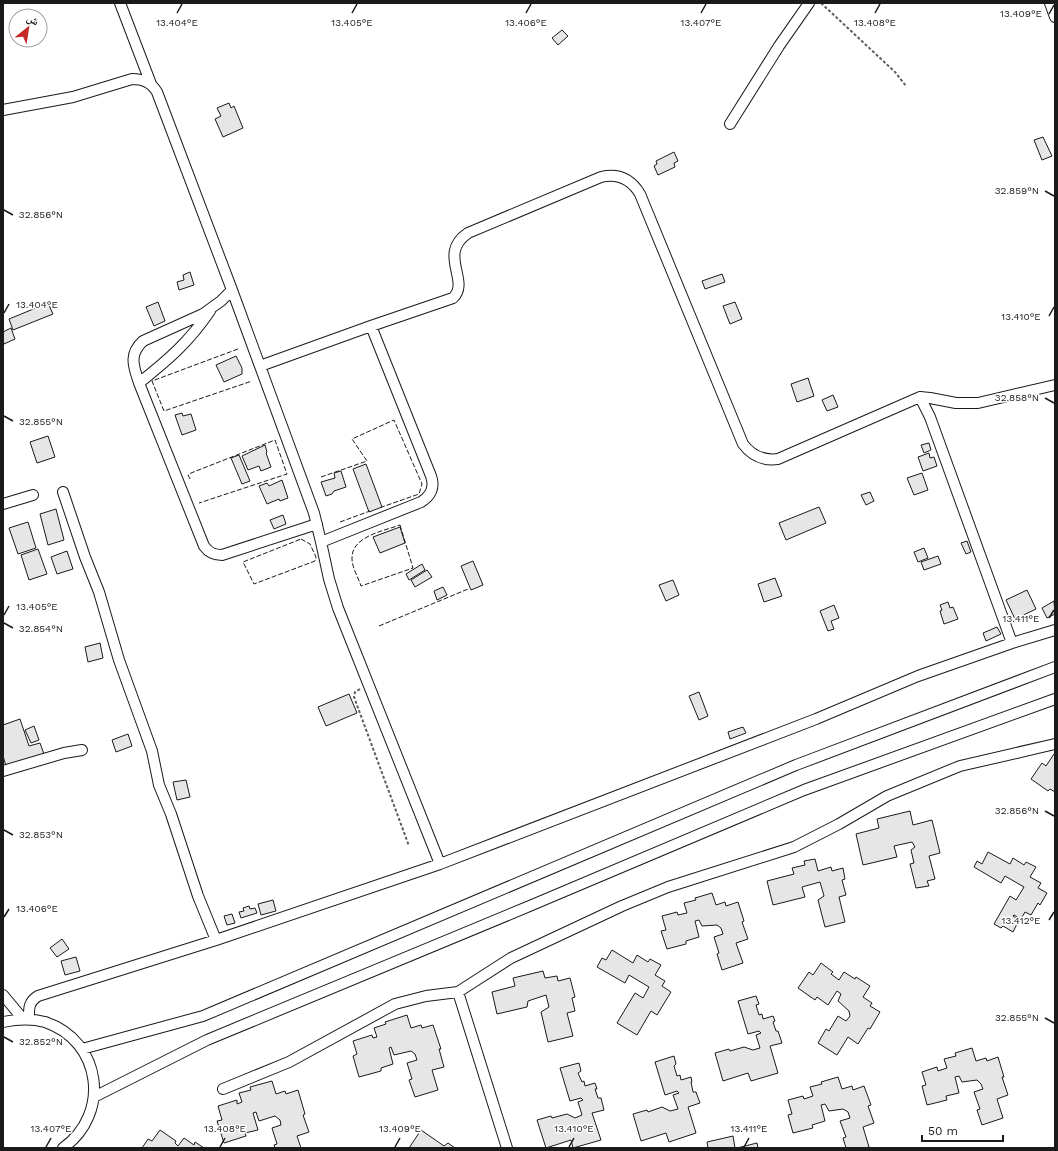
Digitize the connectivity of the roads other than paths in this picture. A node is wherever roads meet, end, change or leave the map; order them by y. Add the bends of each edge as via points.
1 (120, 3) edge
2 (809, 3) edge
3 (1050, 3) edge
4 (1055, 17) edge
5 (151, 84) junction
6 (3, 110) edge
7 (730, 124) dead end
8 (232, 290) junction
9 (212, 308) junction
10 (371, 326) junction
11 (260, 366) junction
12 (139, 383) junction
13 (1055, 385) edge
14 (920, 397) junction
15 (63, 492) dead end
16 (33, 495) dead end
17 (3, 504) edge
18 (317, 524) junction
19 (321, 542) junction
20 (1055, 630) edge
21 (1012, 643) junction
22 (1055, 667) edge
23 (1055, 699) edge
24 (1055, 744) edge
25 (82, 750) dead end
26 (3, 771) edge
27 (440, 864) junction
28 (216, 940) junction
29 (458, 992) junction
30 (3, 995) edge
31 (26, 1019) junction
32 (3, 1022) edge
33 (82, 1049) junction
34 (223, 1089) dead end
35 (94, 1097) junction
36 (63, 1148) edge
37 (507, 1148) edge

1 - 5 street
2 - 7 street
3 - 4 street
5 - 6 street via 132,79 73,97
5 - 8 street via 159,96
8 - 9 street
8 - 11 street
9 - 12 street via 180,350
9 - 12 street via 139,345 133,365
10 - 11 street
10 - 14 street via 453,298 458,289 455,248 468,233 601,177 619,176 631,183 640,194 743,444 750,453 760,458 778,459
10 - 19 street via 433,485 428,497 421,502
11 - 18 street
12 - 18 street via 204,546 209,552 222,555
13 - 14 street via 978,402 956,403
14 - 21 street via 930,417
15 - 28 street via 152,751 160,785
16 - 17 street
18 - 19 street
19 - 27 street via 333,594
20 - 21 street
21 - 27 street via 918,676 816,719
22 - 33 street via 796,764 203,1016
23 - 35 street via 804,790 207,1040
24 - 29 street via 960,766 887,796 794,847 668,887 622,906 511,958
25 - 26 street
27 - 28 street
28 - 31 street via 38,996 29,1005
29 - 34 street via 426,996 395,1004 289,1062
29 - 37 street
30 - 31 street
31 - 32 street
31 - 33 street via 45,1022 59,1028 72,1037
33 - 35 street via 93,1075
35 - 36 street via 85,1126 76,1138

